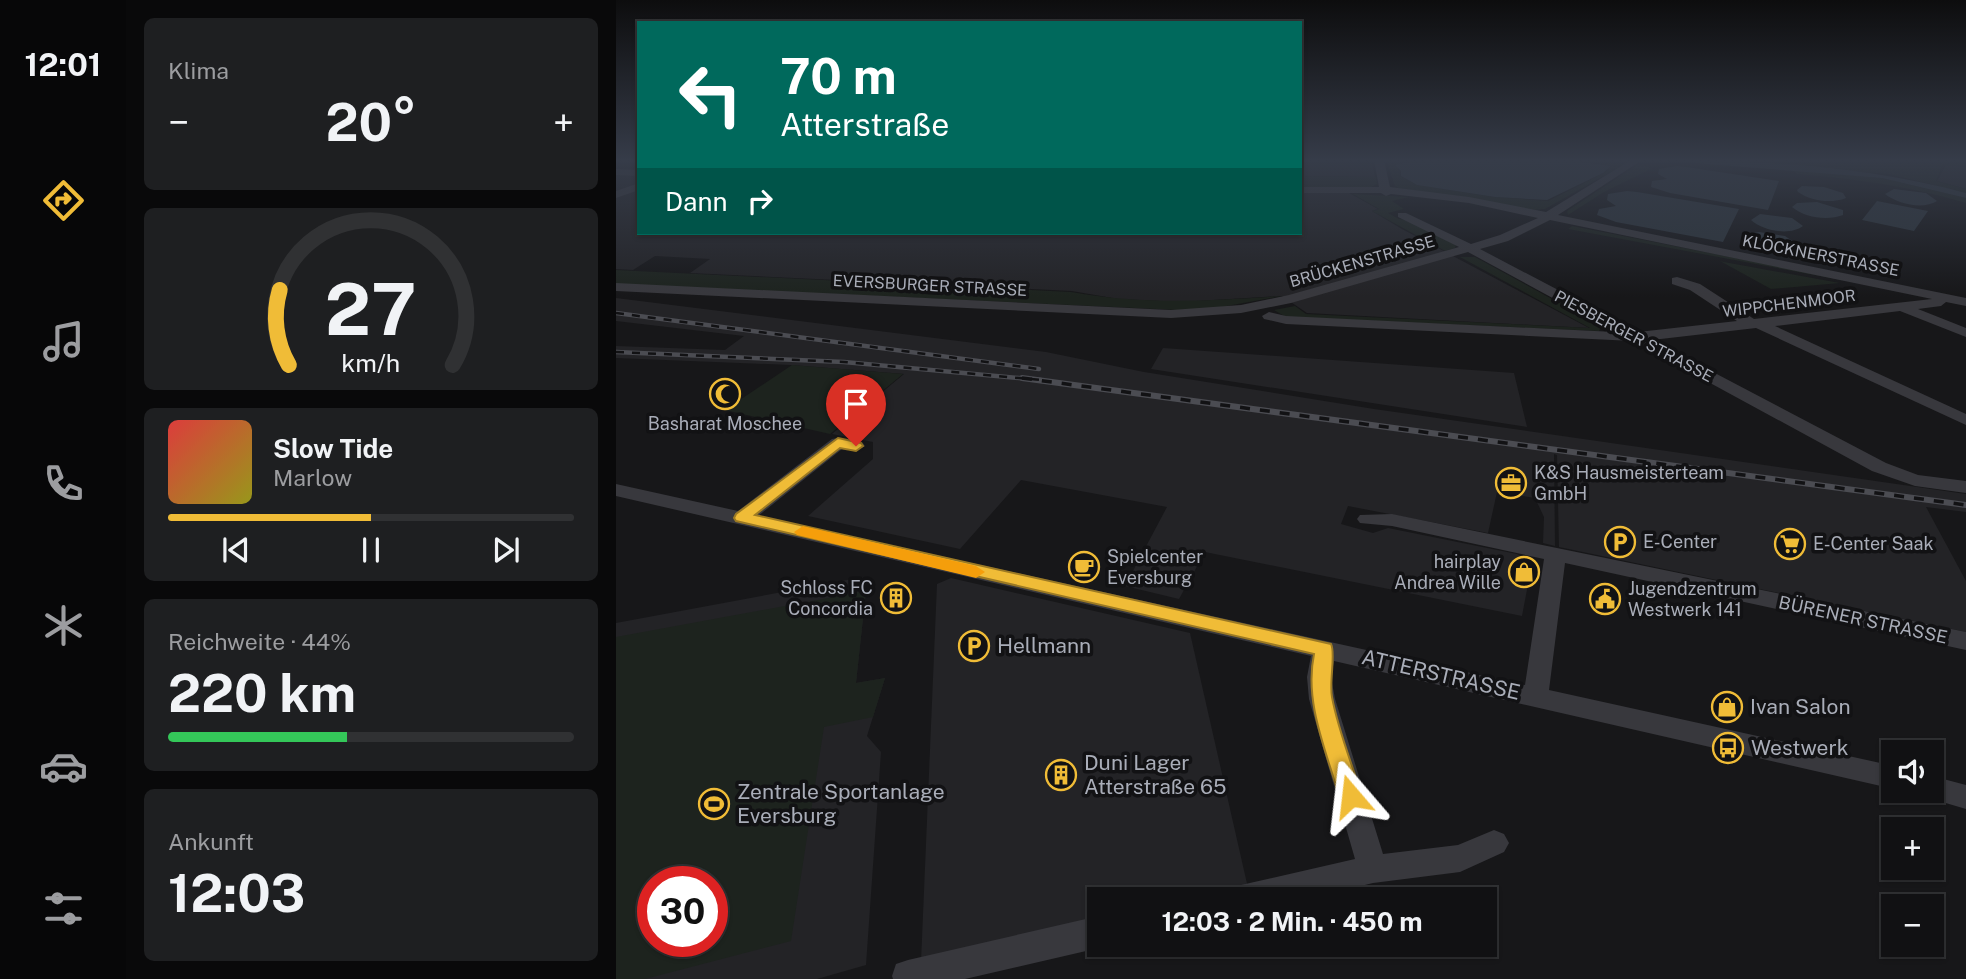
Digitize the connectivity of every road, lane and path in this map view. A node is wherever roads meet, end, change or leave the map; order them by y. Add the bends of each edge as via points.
1 (1481, 206) edge
2 (1565, 206) edge
3 (1402, 215) dead end
4 (1546, 218) junction
5 (1471, 249) junction
6 (1677, 281) dead end
7 (616, 287) edge
8 (1944, 297) junction
9 (1966, 302) edge
10 (1902, 307) junction
11 (1241, 309) joint
12 (1269, 316) dead end
13 (1755, 324) junction
14 (1966, 333) edge
15 (1635, 337) junction
16 (1966, 420) edge
17 (856, 446) dead end
18 (1864, 460) joint
19 (1966, 487) edge
20 (616, 490) edge
21 (742, 518) junction
22 (1367, 519) dead end
23 (1555, 555) junction
24 (1966, 641) edge
25 (1324, 649) junction
26 (1536, 696) junction
27 (1881, 775) edge
28 (1944, 791) edge
29 (1966, 797) edge
30 (1494, 843) dead end
31 (1373, 869) junction
32 (1296, 887) edge
33 (1087, 935) edge
34 (908, 976) dead end

1 - 4 street, KLÖCKNERSTRASSE
2 - 4 street, BRÜCKENSTRASSE
3 - 5 street, PIESBERGER STRASSE
4 - 5 street, BRÜCKENSTRASSE via 1524,231
4 - 8 street, KLÖCKNERSTRASSE
5 - 11 street, BRÜCKENSTRASSE
5 - 15 street, PIESBERGER STRASSE
6 - 13 street
7 - 11 street, EVERSBURGER STRASSE via 1171,314
8 - 9 street, KLÖCKNERSTRASSE
8 - 10 street, WIPPCHENMOOR via 1936,303
10 - 13 street, WIPPCHENMOOR
10 - 14 street
12 - 15 street
13 - 15 street, WIPPCHENMOOR
13 - 16 street
15 - 18 street, PIESBERGER STRASSE
17 - 21 street via 838,443
18 - 19 street via 1896,475
20 - 21 street, ATTERSTRASSE
21 - 25 street, ATTERSTRASSE
22 - 23 street, BÜRENER STRASSE via 1392,520
23 - 24 street, BÜRENER STRASSE
23 - 26 street
25 - 26 street, ATTERSTRASSE
25 - 31 street via 1319,677 1322,699
26 - 27 street, ATTERSTRASSE
28 - 29 street
30 - 31 street via 1460,858
31 - 32 street
33 - 34 street

